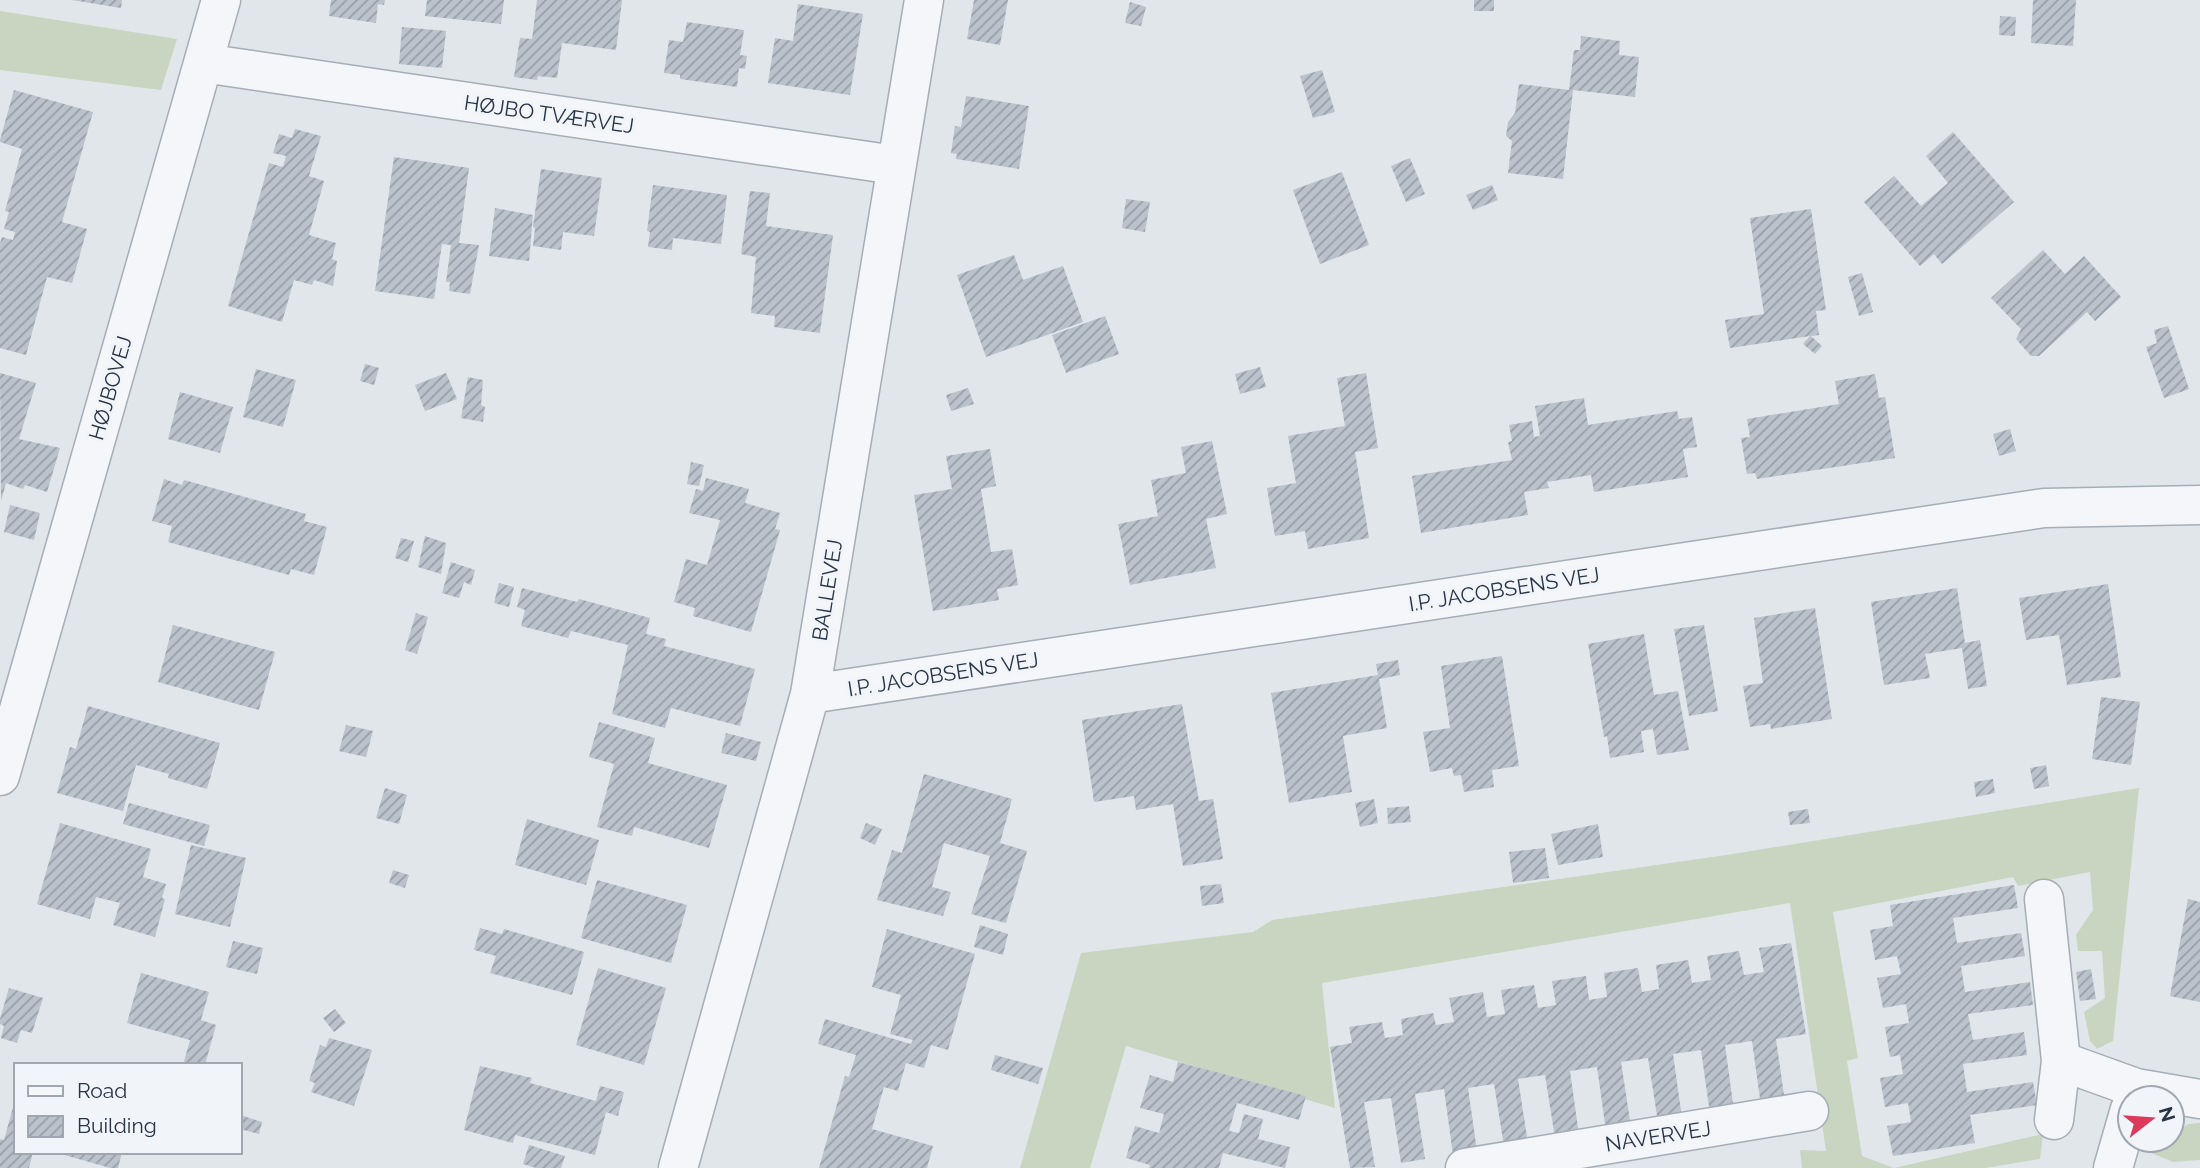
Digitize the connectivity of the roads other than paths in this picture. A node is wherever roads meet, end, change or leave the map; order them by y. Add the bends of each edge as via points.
1 (221, 0) edge
2 (924, 0) edge
3 (202, 63) junction
4 (895, 165) junction
5 (2200, 505) edge
6 (810, 694) junction
7 (0, 776) edge
8 (2045, 899) dead end
9 (2061, 1061) junction
10 (2116, 1089) edge
11 (1809, 1111) dead end
12 (2054, 1120) dead end
13 (678, 1168) edge
14 (1465, 1168) edge

1 - 3 street, HØJBOVEJ
2 - 4 street, BALLEVEJ
3 - 4 street, HØJBO TVÆRVEJ
3 - 7 street, HØJBOVEJ
4 - 6 street, BALLEVEJ
5 - 6 street, I.P. JACOBSENS VEJ via 2044,508
6 - 13 street, BALLEVEJ
8 - 9 street
9 - 10 street
9 - 12 street
11 - 14 street, NAVERVEJ

